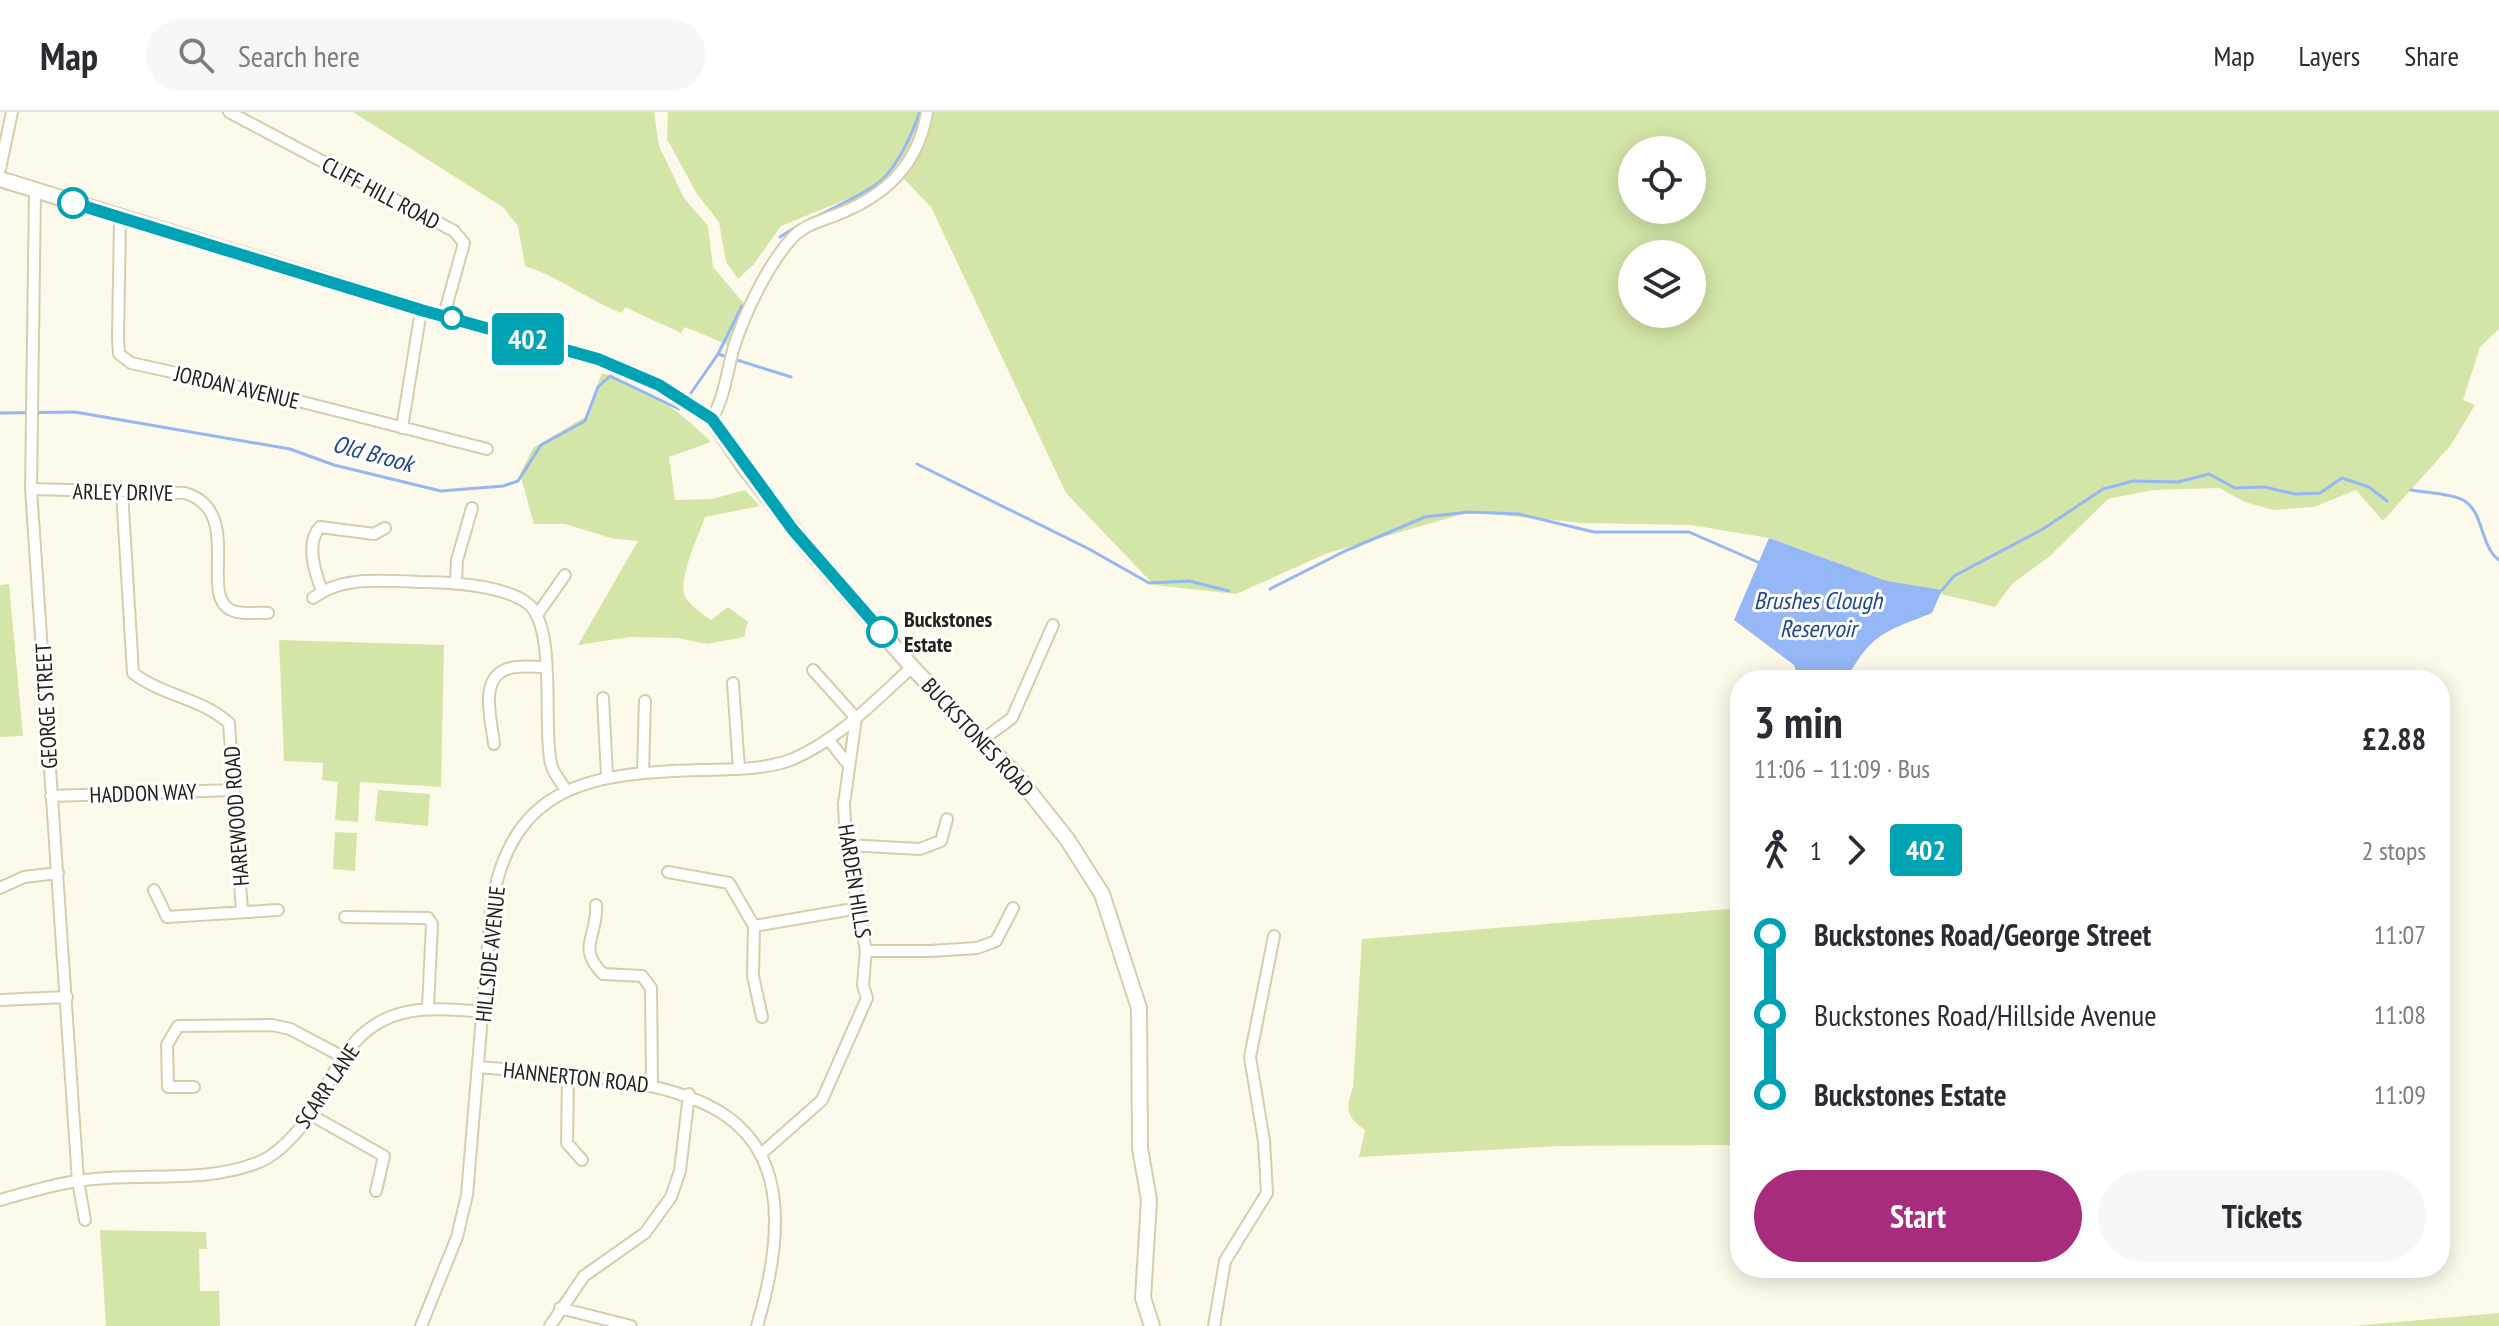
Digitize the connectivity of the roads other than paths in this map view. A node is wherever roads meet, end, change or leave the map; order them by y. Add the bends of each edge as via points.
1 (12, 112) edge
2 (229, 112) edge
3 (927, 112) edge
4 (0, 169) edge
5 (0, 179) edge
6 (35, 190) junction
7 (120, 219) junction
8 (421, 310) junction
9 (444, 315) junction
10 (712, 419) junction
11 (402, 428) junction
12 (487, 449) dead end
13 (31, 489) junction
14 (122, 492) junction
15 (472, 508) dead end
16 (385, 528) dead end
17 (565, 575) dead end
18 (456, 583) junction
19 (268, 613) dead end
20 (537, 615) junction
21 (1053, 625) dead end
22 (545, 667) junction
23 (912, 667) junction
24 (813, 670) dead end
25 (733, 683) dead end
26 (603, 698) dead end
27 (645, 701) dead end
28 (856, 718) junction
29 (828, 739) junction
30 (982, 740) junction
31 (494, 744) dead end
32 (847, 763) junction
33 (739, 769) junction
34 (643, 771) junction
35 (607, 776) junction
36 (234, 790) junction
37 (566, 790) junction
38 (51, 796) junction
39 (947, 819) dead end
40 (846, 845) junction
41 (668, 872) dead end
42 (58, 873) junction
43 (0, 888) edge
44 (154, 890) dead end
45 (596, 905) dead end
46 (859, 908) junction
47 (1013, 908) dead end
48 (278, 910) dead end
49 (242, 912) junction
50 (345, 917) dead end
51 (754, 926) junction
52 (1274, 936) dead end
53 (866, 951) junction
54 (67, 997) junction
55 (0, 1000) edge
56 (428, 1007) junction
57 (483, 1012) junction
58 (762, 1017) dead end
59 (343, 1057) junction
60 (478, 1067) junction
61 (568, 1075) junction
62 (652, 1083) junction
63 (194, 1087) dead end
64 (689, 1094) junction
65 (311, 1115) junction
66 (761, 1154) junction
67 (582, 1160) dead end
68 (78, 1181) junction
69 (376, 1191) dead end
70 (0, 1200) edge
71 (85, 1220) dead end
72 (560, 1308) junction
73 (421, 1326) edge
74 (550, 1326) edge
75 (631, 1326) edge
76 (757, 1326) edge
77 (1152, 1326) edge
78 (1214, 1326) edge

1 - 4 street
2 - 9 street, CLIFF HILL ROAD via 454,231 464,243
3 - 10 street via 924,132 881,194 803,228 792,238 750,305
5 - 6 main road, BUCKSTONES ROAD
6 - 7 main road, BUCKSTONES ROAD
6 - 13 street, GEORGE STREET
7 - 8 main road, BUCKSTONES ROAD
7 - 11 street, JORDAN AVENUE via 119,354 131,363
8 - 9 main road, BUCKSTONES ROAD
8 - 11 street
9 - 10 main road, BUCKSTONES ROAD via 619,367
10 - 23 main road, BUCKSTONES ROAD via 808,548
11 - 12 street, JORDAN AVENUE
13 - 14 street, ARLEY DRIVE
13 - 38 street, GEORGE STREET
14 - 19 street, ARLEY DRIVE via 185,493 202,499 215,519 225,606
14 - 36 street, HAREWOOD ROAD via 133,673 153,688 212,707 229,723
15 - 18 street
16 - 18 street via 374,534 320,527 315,532 313,565 318,595 354,581
17 - 20 street
18 - 20 street via 518,597
20 - 22 street
21 - 30 street via 1012,718
22 - 31 street via 505,669 495,678 489,697
22 - 37 street via 551,766
23 - 28 street, HILLSIDE AVENUE
23 - 30 main road, BUCKSTONES ROAD
24 - 28 street
25 - 33 street
26 - 35 street
27 - 34 street
28 - 29 street, HILLSIDE AVENUE
28 - 32 street, HARDEN HILLS
29 - 32 street
29 - 33 street, HILLSIDE AVENUE via 791,760
30 - 77 main road, BUCKSTONES ROAD via 1017,776 1084,864 1102,894 1131,980 1139,1008 1140,1148 1149,1200 1143,1298
32 - 40 street, HARDEN HILLS
33 - 34 street, HILLSIDE AVENUE
34 - 35 street, HILLSIDE AVENUE
35 - 37 street, HILLSIDE AVENUE
36 - 38 street, HADDON WAY
36 - 49 street, HAREWOOD ROAD
37 - 57 street, HILLSIDE AVENUE via 522,828 502,865 491,909
38 - 42 street, GEORGE STREET
39 - 40 street via 941,841 920,849
40 - 46 street, HARDEN HILLS
41 - 51 street via 729,883
42 - 43 street via 24,877
42 - 54 street, GEORGE STREET
44 - 49 street via 167,917
45 - 62 street via 598,924 588,941 590,961 603,974 642,976 651,988
46 - 51 street
46 - 53 street, HARDEN HILLS
47 - 53 street, HARDEN HILLS via 996,941 977,948
48 - 49 street
50 - 56 street via 361,922 428,918
51 - 58 street via 753,976
52 - 78 street via 1250,1057 1267,1193 1225,1261
53 - 66 street, HARDEN HILLS via 867,998 822,1100
54 - 55 street
54 - 68 street, GEORGE STREET
56 - 57 street, SCARR LANE
56 - 59 street, SCARR LANE via 376,1023
57 - 60 street, HILLSIDE AVENUE
59 - 63 street via 272,1025 178,1026 167,1045 168,1087
59 - 65 street, SCARR LANE
60 - 61 street, HANNERTON ROAD
60 - 73 street, HILLSIDE AVENUE via 464,1209 440,1286
61 - 62 street, HANNERTON ROAD
61 - 67 street via 567,1143
62 - 64 street, HANNERTON ROAD
64 - 66 street, HANNERTON ROAD via 741,1125
64 - 72 street via 680,1171 671,1197 645,1233 584,1276
65 - 68 street, SCARR LANE via 262,1161 231,1171
65 - 69 street via 384,1156
66 - 76 street, HANNERTON ROAD via 776,1201 776,1249
68 - 70 street, SCARR LANE
68 - 71 street, GEORGE STREET
72 - 74 street
72 - 75 street

